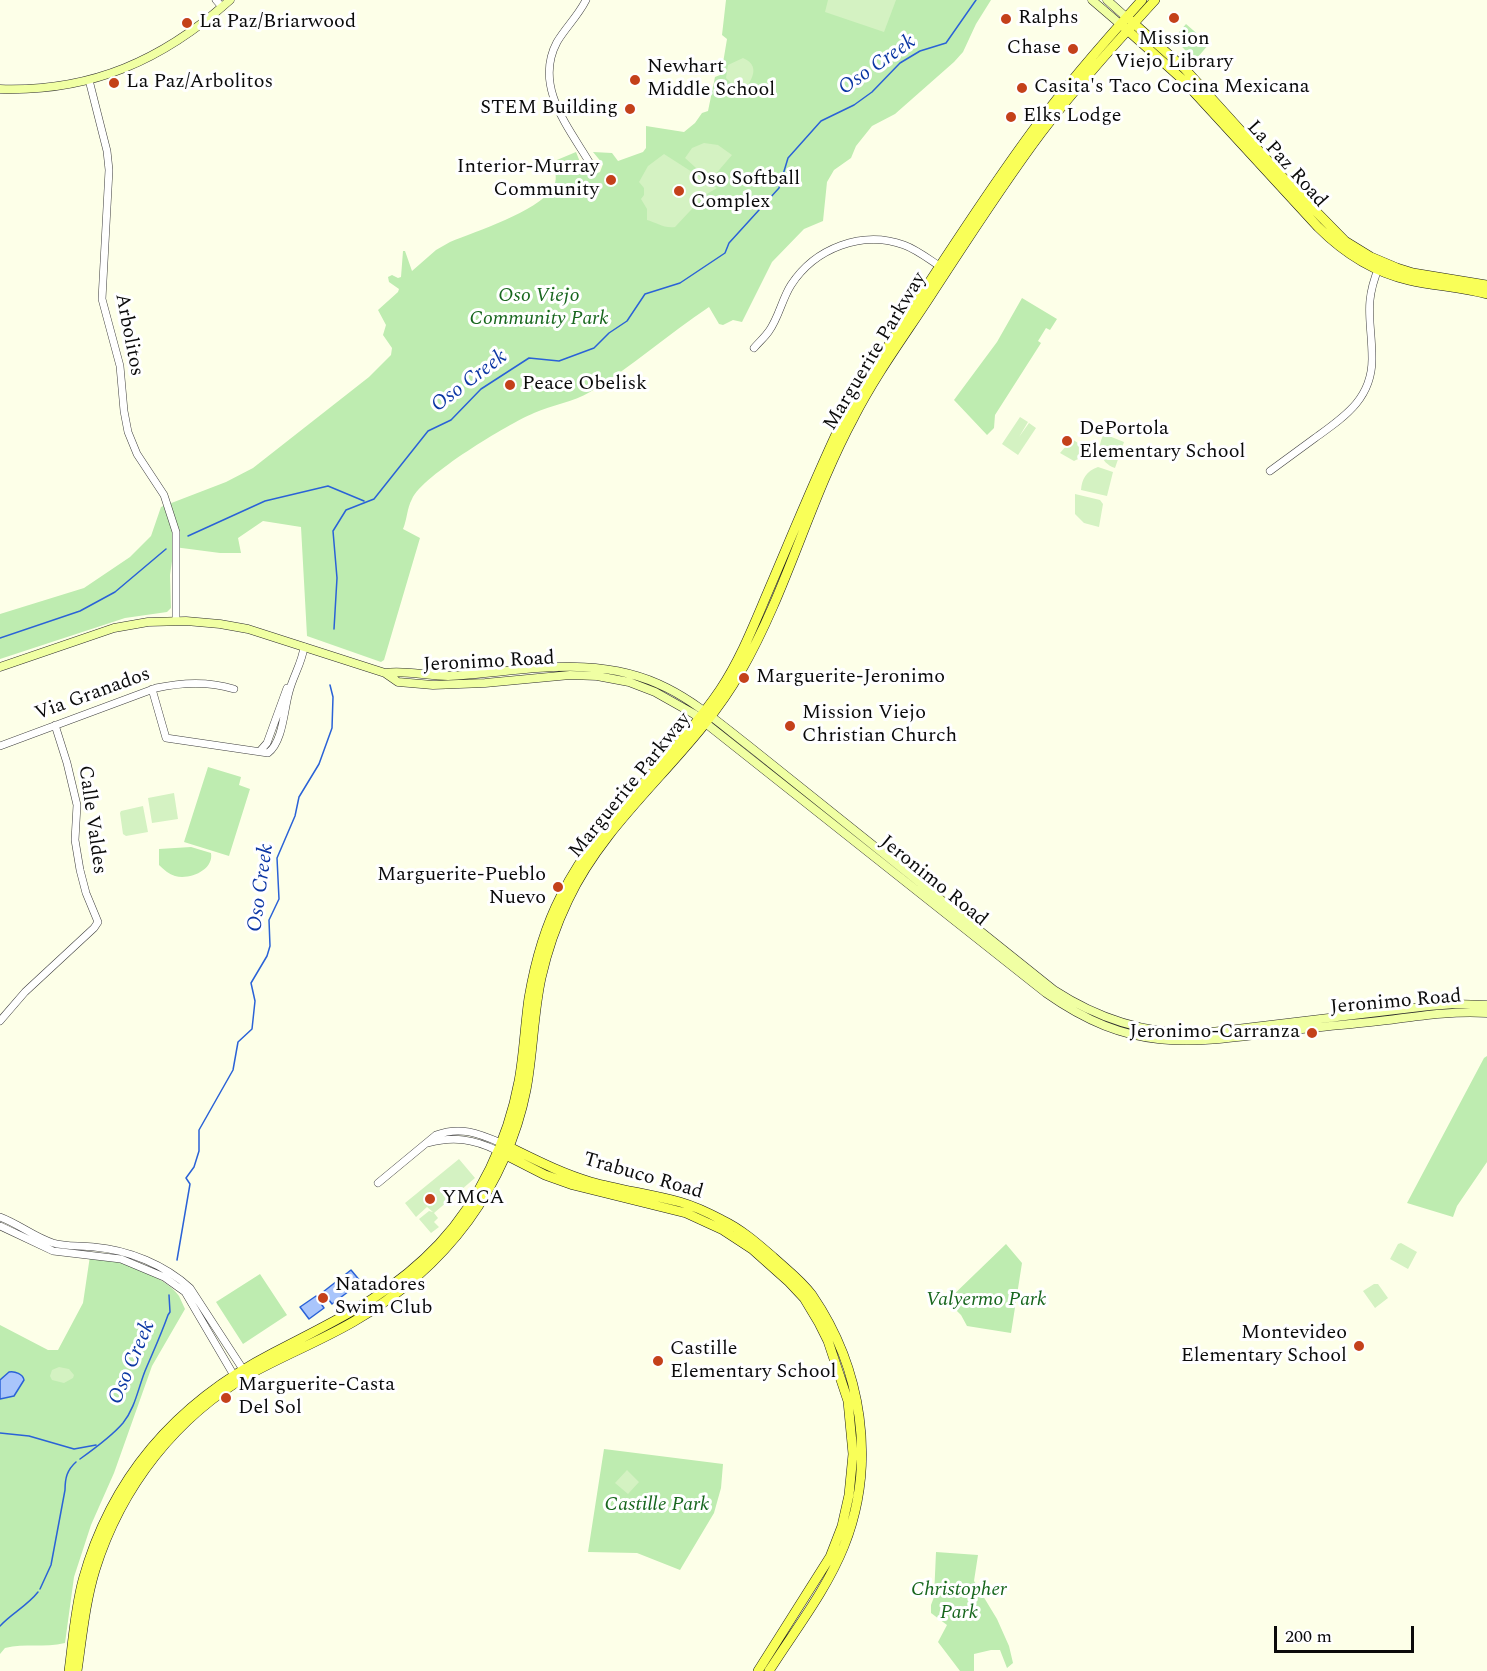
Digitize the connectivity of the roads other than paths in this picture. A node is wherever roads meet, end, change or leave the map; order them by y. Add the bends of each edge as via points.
1 (216, 0) edge
2 (230, 0) edge
3 (585, 0) edge
4 (1092, 0) edge
5 (1107, 0) edge
6 (1142, 0) edge
7 (1155, 0) edge
8 (222, 8) junction
9 (1127, 24) junction
10 (89, 80) junction
11 (0, 89) edge
12 (591, 165) dead end
13 (1380, 266) junction
14 (943, 269) junction
15 (1487, 285) edge
16 (1487, 294) edge
17 (754, 348) dead end
18 (1270, 471) dead end
19 (176, 621) junction
20 (303, 647) junction
21 (0, 667) edge
22 (152, 689) junction
23 (234, 689) dead end
24 (706, 718) junction
25 (55, 725) junction
26 (272, 728) junction
27 (280, 730) junction
28 (0, 746) edge
29 (260, 751) junction
30 (1487, 1005) edge
31 (1487, 1013) edge
32 (0, 1021) edge
33 (503, 1149) junction
34 (378, 1183) dead end
35 (591, 1186) junction
36 (0, 1217) edge
37 (0, 1226) edge
38 (84, 1251) junction
39 (245, 1373) junction
40 (236, 1378) junction
41 (69, 1671) edge
42 (77, 1671) edge
43 (758, 1671) edge
44 (769, 1671) edge

1 - 8 street
2 - 8 main road
3 - 12 street via 555,47 549,78 555,105
4 - 9 main road, La Paz Road
5 - 9 main road, La Paz Road
6 - 9 main road, Marguerite Parkway
7 - 9 main road, Marguerite Parkway
8 - 10 main road via 159,53
9 - 13 main road, La Paz Road via 1328,237 1352,256
9 - 14 main road, Marguerite Parkway via 1037,124
10 - 11 main road via 43,88
10 - 19 street, Arbolitos via 109,170 102,299 120,366 128,432 164,495 176,532
13 - 15 main road, La Paz Road
13 - 16 main road, La Paz Road via 1410,280
13 - 18 street via 1369,300 1370,378 1361,398 1349,413
14 - 17 street via 894,242 875,239 841,245 811,261 800,273 769,332
14 - 24 main road, Marguerite Parkway via 857,394 840,426 742,653
19 - 20 main road, Jeronimo Road via 248,629
19 - 21 main road, Jeronimo Road via 114,628
20 - 24 main road, Jeronimo Road via 385,673 398,682 485,684 597,676 656,692
20 - 26 street
20 - 27 street
22 - 23 street, Via Granados via 186,683
22 - 25 street, Via Granados
22 - 29 street via 166,738
24 - 30 main road, Jeronimo Road via 1054,990 1108,1019 1139,1029 1203,1034 1429,1006
24 - 31 main road, Jeronimo Road via 1046,993 1066,1008 1106,1027 1152,1039 1202,1042 1444,1013
24 - 33 main road, Marguerite Parkway via 589,863 563,910 538,972 525,1096
25 - 28 street, Via Granados
25 - 32 street, Calle Valdes via 77,805 75,840 80,870 98,922
26 - 27 street
26 - 29 street
27 - 29 street via 272,750
33 - 34 street via 479,1133 459,1129 436,1135
33 - 35 main road, Trabuco Road via 555,1179
33 - 39 main road, Marguerite Parkway via 456,1223 399,1282
35 - 43 main road, Trabuco Road via 686,1213 752,1249 804,1298 828,1341 842,1379 853,1454 842,1526 814,1585
35 - 44 main road, Trabuco Road via 682,1203 749,1236 811,1294 848,1367 858,1406 862,1450 848,1534 832,1573
36 - 38 street via 44,1240
37 - 38 street via 42,1247 64,1253
38 - 39 street via 121,1251 178,1277 194,1294
38 - 40 street via 121,1259 164,1277 185,1292
39 - 40 main road, Marguerite Parkway
40 - 41 main road, Marguerite Parkway via 204,1395 170,1426 140,1461 111,1507 82,1584
40 - 42 main road, Marguerite Parkway via 162,1446 126,1497 94,1572

